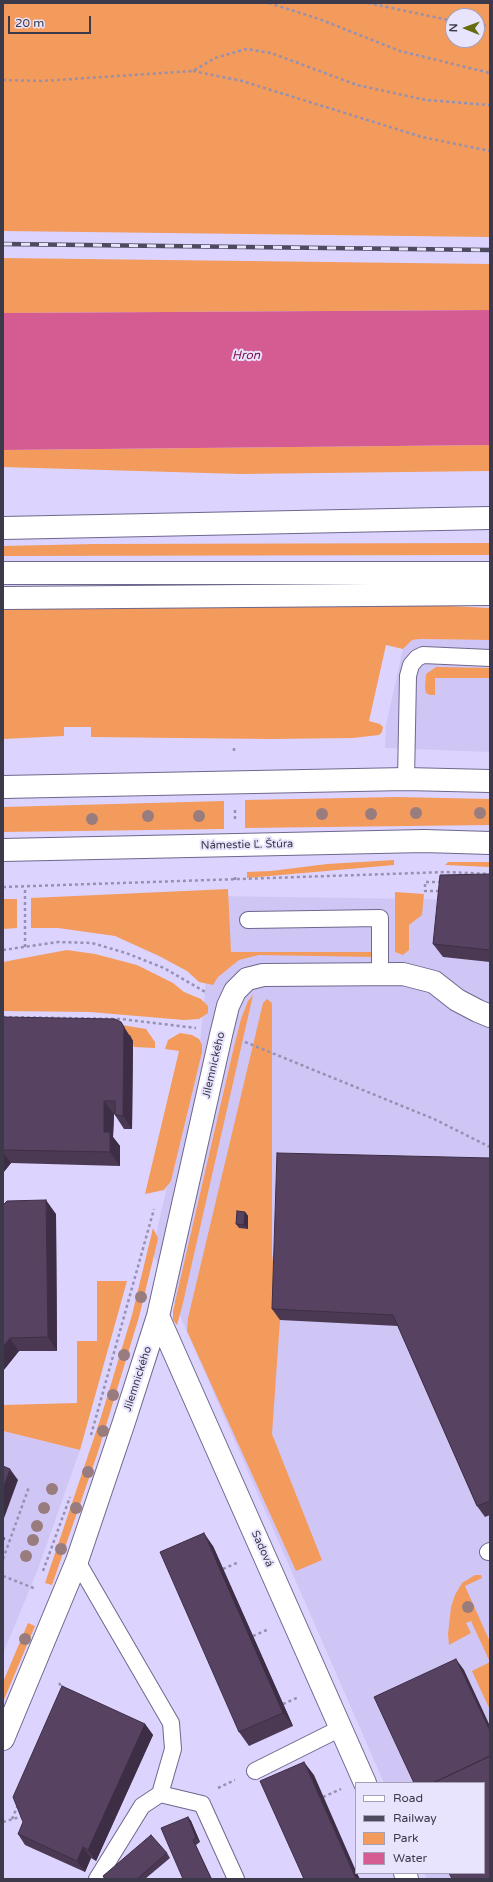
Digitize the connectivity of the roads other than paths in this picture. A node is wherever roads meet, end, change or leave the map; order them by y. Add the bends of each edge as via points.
1 (490, 518) edge
2 (3, 528) edge
3 (490, 572) edge
4 (3, 573) edge
5 (490, 594) edge
6 (3, 598) edge
7 (490, 658) edge
8 (406, 779) junction
9 (490, 781) edge
10 (3, 787) edge
11 (490, 844) edge
12 (3, 850) edge
13 (248, 920) dead end
14 (380, 974) junction
15 (490, 1016) edge
16 (158, 1316) junction
17 (77, 1561) junction
18 (341, 1728) junction
19 (3, 1739) edge
20 (255, 1771) dead end
21 (365, 1782) edge
22 (160, 1794) junction
23 (97, 1879) edge
24 (236, 1879) edge

1 - 2 main road
3 - 4 main road
5 - 6 main road
7 - 8 lane via 423,655 411,665 408,676
8 - 9 main road
8 - 10 main road
11 - 12 main road, Námestie Ľ. Štúra via 424,841
13 - 14 lane via 380,918
14 - 15 main road via 403,974 434,982 457,1000
14 - 16 main road, Jilemnického via 263,975 247,979 235,991 228,1006 221,1035
16 - 17 main road, Jilemnického
16 - 18 main road, Sadová
17 - 19 main road, Jilemnického
17 - 22 lane via 171,1723 173,1749
18 - 20 lane
18 - 21 main road, Sadová
22 - 23 lane via 142,1806
22 - 24 lane via 202,1804

